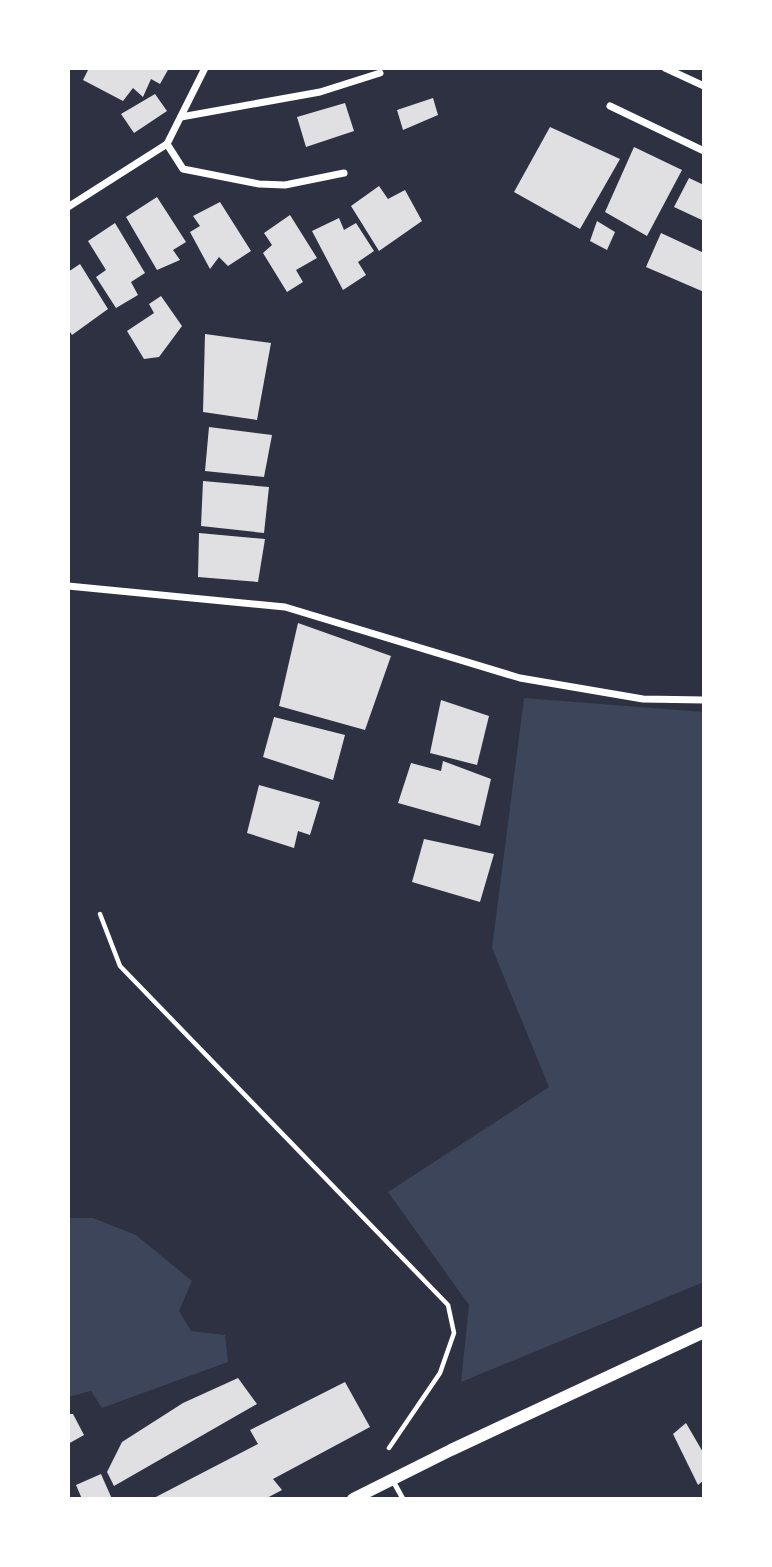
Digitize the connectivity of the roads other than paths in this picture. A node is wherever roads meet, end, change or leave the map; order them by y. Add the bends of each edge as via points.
1 (205, 68) edge
2 (665, 68) edge
3 (380, 73) dead end
4 (704, 86) edge
5 (610, 106) dead end
6 (181, 117) junction
7 (167, 144) junction
8 (704, 150) edge
9 (344, 173) dead end
10 (68, 207) edge
11 (68, 586) edge
12 (704, 700) edge
13 (704, 1332) edge
14 (392, 1479) junction
15 (353, 1499) edge
16 (403, 1499) edge

1 - 6 street
2 - 4 street
3 - 6 street via 320,92
5 - 8 street
6 - 7 street
7 - 9 street via 183,169 258,184 285,186
7 - 10 street
11 - 12 street via 285,607 520,678 643,699
13 - 14 street
14 - 15 street
14 - 16 lane

